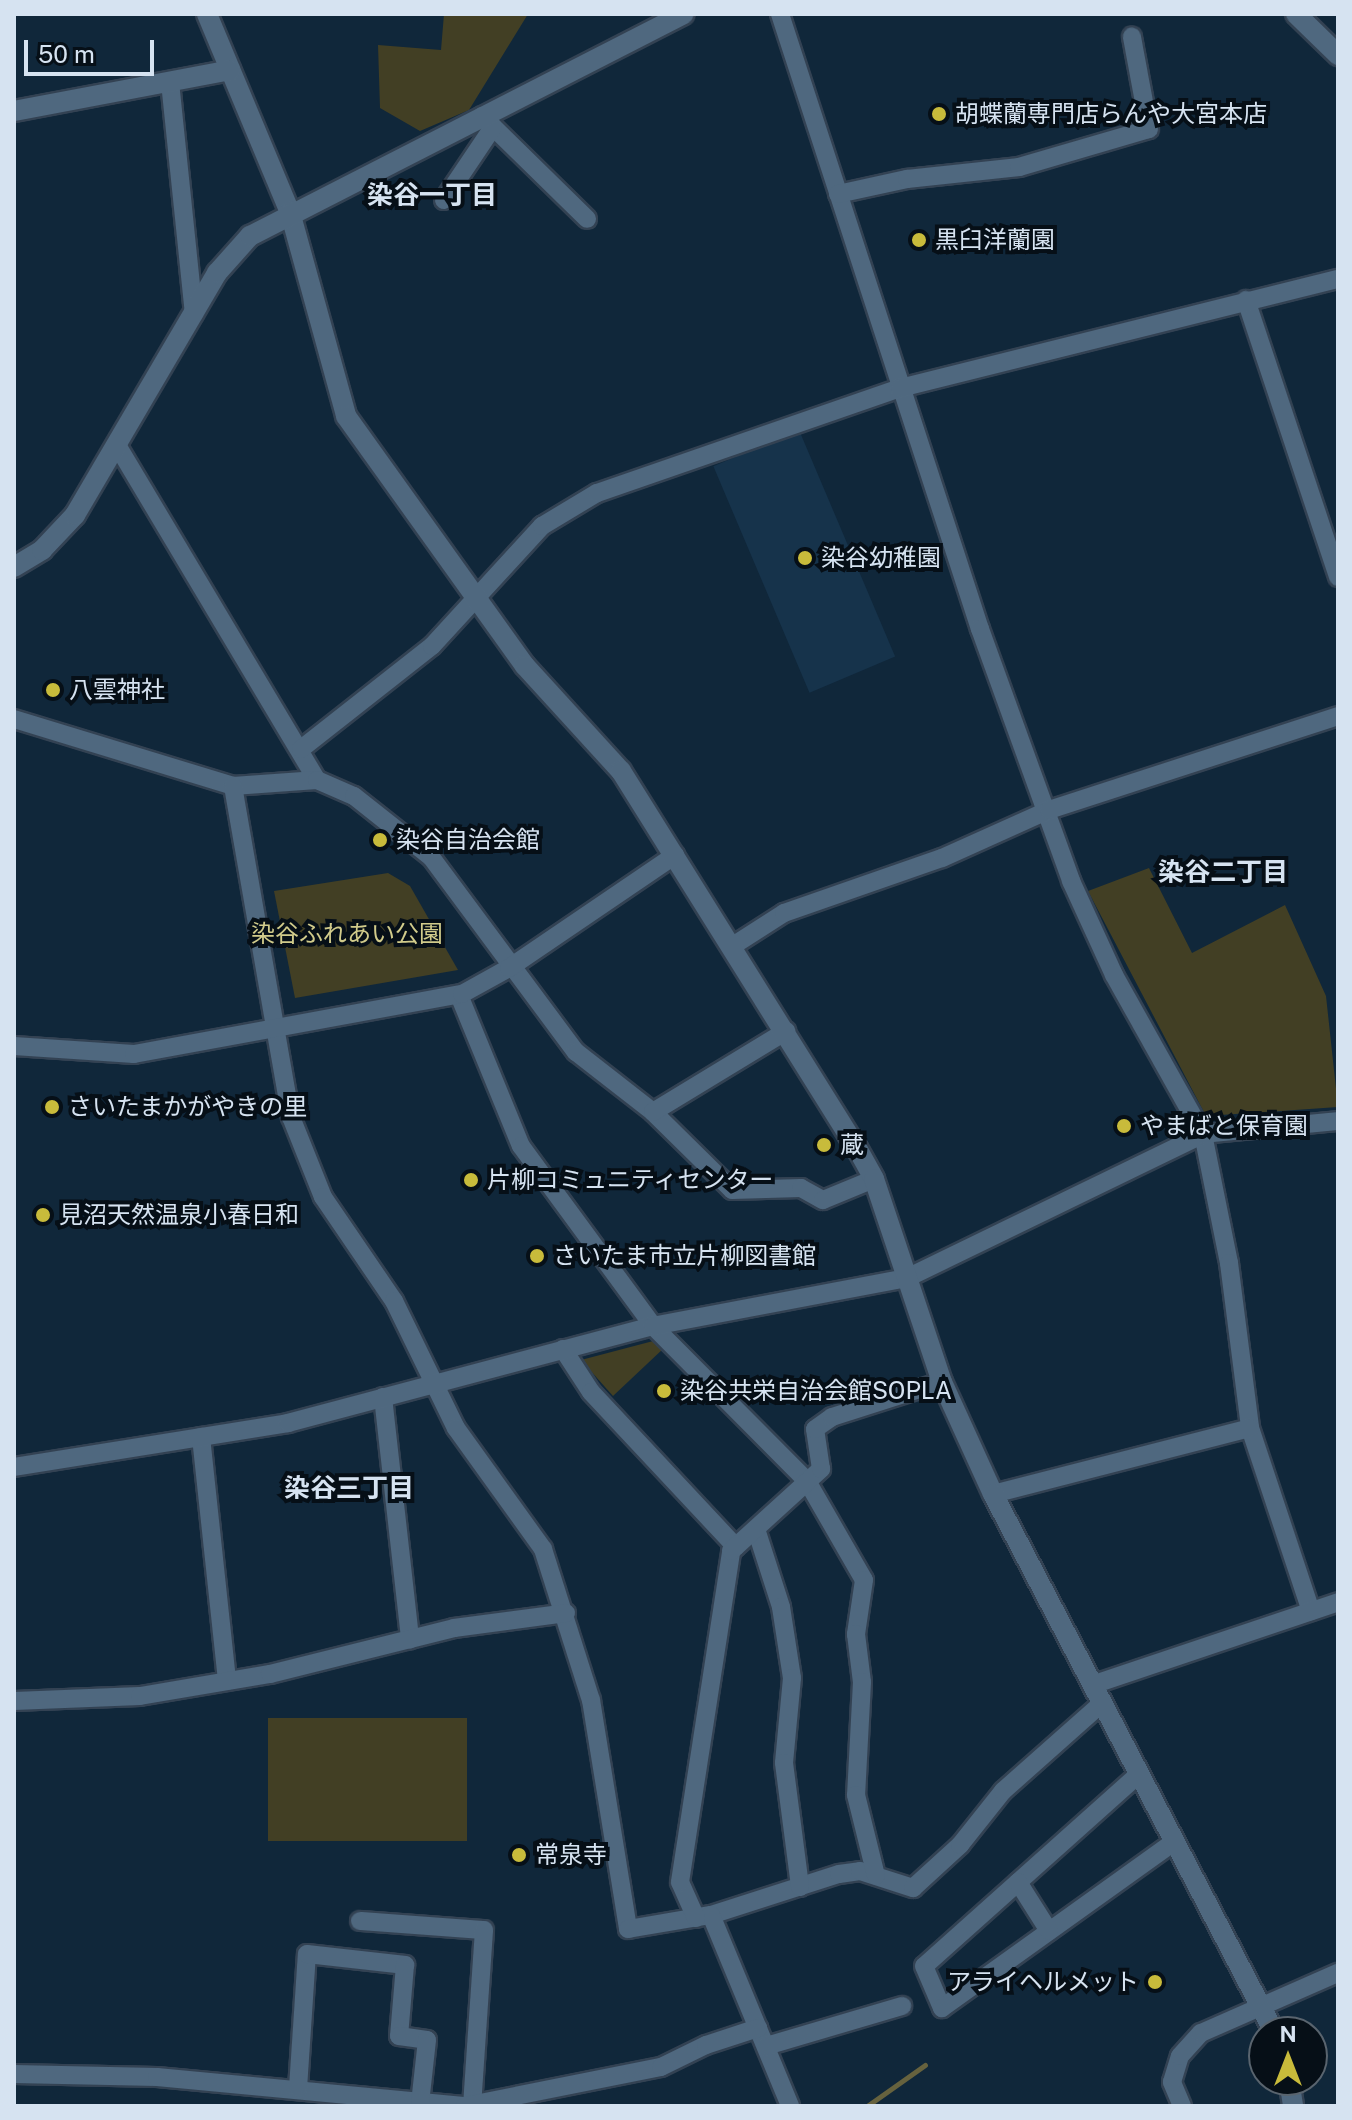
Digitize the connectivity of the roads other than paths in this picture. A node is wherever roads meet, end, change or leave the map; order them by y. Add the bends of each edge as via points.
1 (207, 14) edge
2 (684, 14) edge
3 (780, 14) edge
4 (1296, 14) edge
5 (1132, 37) dead end
6 (1338, 55) edge
7 (230, 70) junction
8 (170, 82) junction
9 (14, 111) edge
10 (488, 122) junction
11 (838, 194) junction
12 (444, 200) dead end
13 (290, 212) junction
14 (587, 219) dead end
15 (1338, 279) edge
16 (1246, 300) junction
17 (194, 314) junction
18 (900, 388) junction
19 (117, 445) junction
20 (14, 567) edge
21 (1338, 577) edge
22 (476, 599) junction
23 (1338, 716) edge
24 (14, 719) edge
25 (301, 749) junction
26 (317, 780) junction
27 (233, 786) junction
28 (1049, 810) junction
29 (675, 855) junction
30 (731, 947) junction
31 (509, 968) junction
32 (459, 995) junction
33 (278, 1025) junction
34 (786, 1031) junction
35 (14, 1046) edge
36 (653, 1112) junction
37 (1338, 1121) edge
38 (1203, 1134) junction
39 (874, 1179) junction
40 (907, 1278) junction
41 (653, 1326) junction
42 (563, 1349) junction
43 (942, 1382) junction
44 (433, 1383) junction
45 (383, 1397) junction
46 (1250, 1428) junction
47 (201, 1437) junction
48 (14, 1467) edge
49 (807, 1481) junction
50 (993, 1494) junction
51 (756, 1529) junction
52 (736, 1547) junction
53 (1338, 1602) edge
54 (1311, 1611) junction
55 (566, 1613) junction
56 (410, 1639) junction
57 (227, 1681) junction
58 (1097, 1694) junction
59 (14, 1701) edge
60 (1139, 1774) junction
61 (1175, 1841) junction
62 (876, 1876) junction
63 (1018, 1882) junction
64 (800, 1887) junction
65 (703, 1916) junction
66 (360, 1921) dead end
67 (1049, 1931) junction
68 (1338, 1973) edge
69 (902, 2006) dead end
70 (1261, 2006) junction
71 (1266, 2016) edge
72 (758, 2028) junction
73 (766, 2046) junction
74 (14, 2074) edge
75 (298, 2088) junction
76 (420, 2103) junction
77 (468, 2105) edge
78 (790, 2106) edge
79 (1182, 2106) edge

1 - 7 street
2 - 10 street
3 - 11 street
4 - 6 street
5 - 11 street via 1149,129 1019,167 907,179
7 - 8 street
7 - 13 street
8 - 9 street
8 - 17 street
10 - 12 street
10 - 13 street
10 - 14 street
11 - 18 street
13 - 17 street via 232,253
13 - 22 street via 346,416
15 - 16 street
16 - 18 street
16 - 21 street
17 - 19 street
18 - 22 street via 597,493 542,526
18 - 28 street via 980,629
19 - 20 street via 75,515 42,550
19 - 25 street
22 - 25 street via 432,646
22 - 29 street via 525,666 621,771
23 - 28 street
24 - 27 street
25 - 26 street
26 - 27 street
26 - 31 street via 354,796 431,857
27 - 33 street
28 - 30 street via 942,858 784,913
28 - 38 street via 1071,881 1102,949
29 - 30 street
29 - 31 street
30 - 34 street
31 - 32 street
31 - 36 street via 576,1052
32 - 33 street
32 - 41 street via 521,1146
33 - 35 street via 134,1054
33 - 44 street via 291,1117 323,1197 394,1301
34 - 36 street
34 - 39 street
36 - 39 street via 732,1190 801,1188 823,1200
37 - 38 street
38 - 40 street
38 - 46 street via 1229,1263
39 - 40 street
40 - 41 street
40 - 43 street
41 - 42 street
41 - 49 street
42 - 44 street
42 - 52 street via 591,1392
43 - 49 street via 832,1417 815,1429 821,1469
43 - 50 street
44 - 45 street
44 - 55 street via 456,1428 543,1549
45 - 47 street via 288,1423
45 - 56 street
46 - 50 street
46 - 54 street
47 - 48 street
47 - 57 street
49 - 51 street
49 - 62 street via 864,1580 856,1634 862,1682 856,1795
50 - 58 street
51 - 52 street
51 - 64 street via 781,1607 792,1678 784,1763
52 - 65 street via 713,1656 680,1882
53 - 54 street
54 - 58 street
55 - 56 street
55 - 65 street via 601,1751 628,1929
56 - 57 street
57 - 59 street via 140,1696
58 - 60 street
58 - 62 street via 1003,1791 960,1845 913,1888
60 - 61 street
60 - 63 street
61 - 67 street
61 - 70 street
62 - 64 street via 849,1873
63 - 67 street
63 - 67 street via 924,1966 942,2008
64 - 65 street
65 - 72 street
66 - 77 street via 484,1930
68 - 70 street
69 - 73 street
70 - 71 street
70 - 79 street via 1201,2033 1180,2056 1172,2082
72 - 73 street
72 - 77 street via 646,2071
73 - 78 street
74 - 75 street
75 - 76 street
75 - 76 street via 307,1954 405,1965 399,2036 427,2040
76 - 77 street

